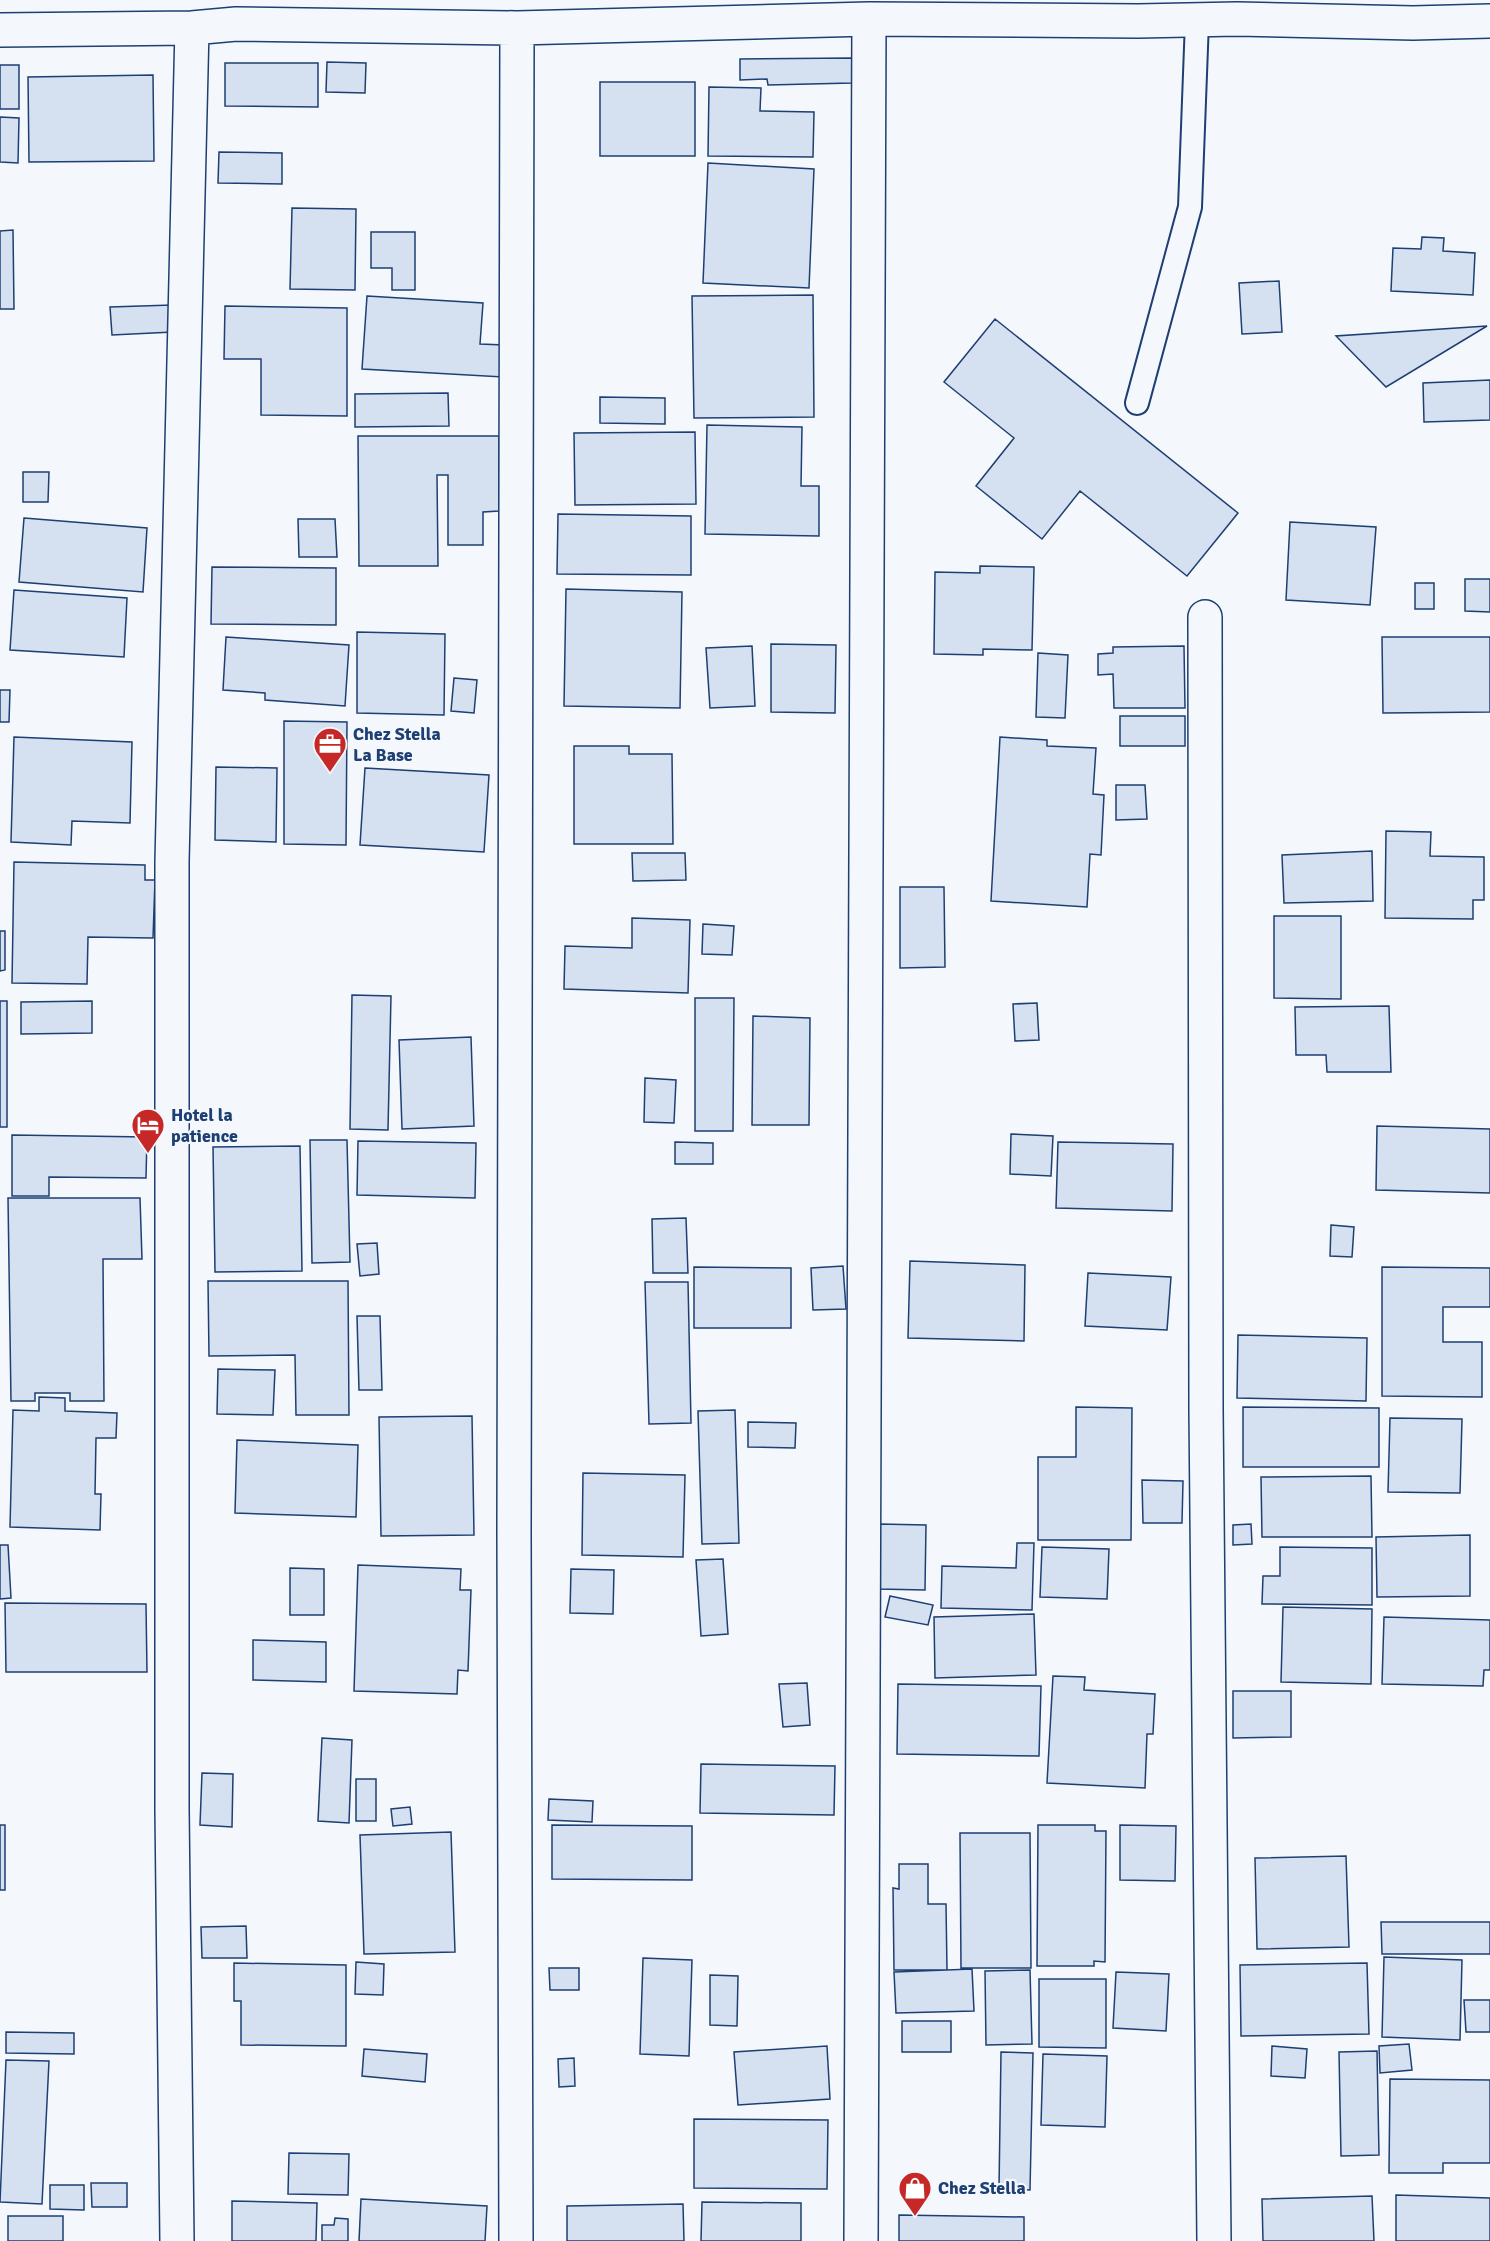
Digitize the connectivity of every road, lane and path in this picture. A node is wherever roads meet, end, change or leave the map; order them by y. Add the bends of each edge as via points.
1 (1138, 10) edge
2 (1237, 10) edge
3 (235, 12) edge
4 (578, 13) edge
5 (869, 19) junction
6 (1197, 21) junction
7 (1490, 21) edge
8 (192, 28) junction
9 (517, 28) junction
10 (0, 30) edge
11 (1137, 403) dead end
12 (1204, 618) dead end
13 (177, 2241) edge
14 (516, 2241) edge
15 (861, 2241) edge
16 (1214, 2241) edge

1 - 5 street
1 - 6 street
2 - 6 street
2 - 7 street via 1413,23
3 - 8 street
3 - 9 street
4 - 5 street
4 - 9 street
5 - 15 street
6 - 11 lane via 1190,207
8 - 10 street
8 - 13 street via 172,862 172,1809
9 - 14 street
12 - 16 street

